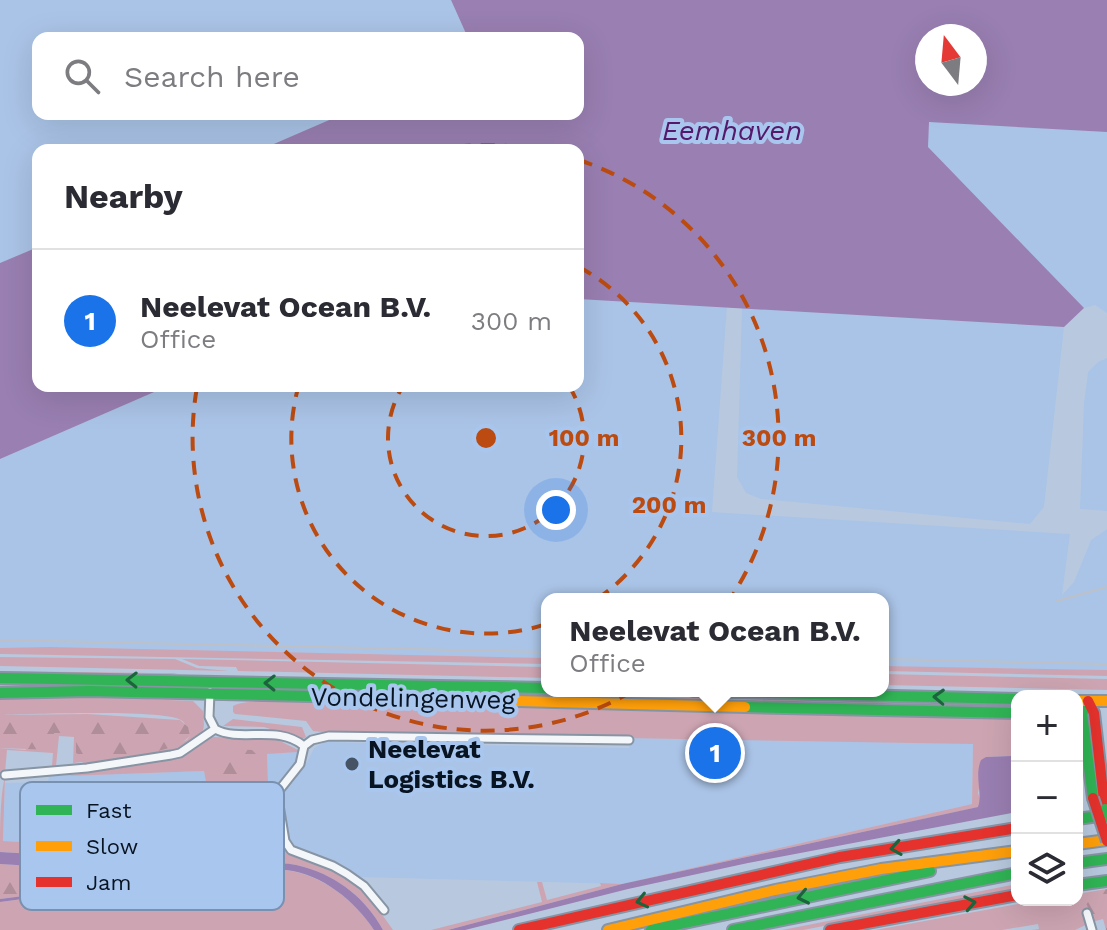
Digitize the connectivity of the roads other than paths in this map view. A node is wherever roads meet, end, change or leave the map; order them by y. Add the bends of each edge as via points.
1 (0, 678) edge
2 (210, 681) junction
3 (541, 688) edge
4 (0, 693) edge
5 (210, 694) junction
6 (889, 696) edge
7 (1011, 699) edge
8 (1083, 701) edge
9 (1107, 701) edge
10 (1083, 702) edge
11 (1011, 713) edge
12 (1094, 713) junction
13 (1083, 714) edge
14 (1107, 714) edge
15 (215, 729) junction
16 (1083, 731) edge
17 (1096, 731) junction
18 (629, 740) dead end
19 (304, 746) junction
20 (5, 775) dead end
21 (284, 784) edge
22 (1098, 797) junction
23 (1106, 814) edge
24 (1083, 818) edge
25 (1011, 829) edge
26 (284, 835) edge
27 (1107, 841) edge
28 (1083, 843) edge
29 (1011, 854) edge
30 (1011, 854) edge
31 (1107, 859) edge
32 (1083, 862) edge
33 (1011, 874) edge
34 (1107, 881) edge
35 (1083, 884) edge
36 (1011, 896) edge
37 (384, 910) dead end
38 (1087, 913) dead end
39 (519, 930) edge
40 (608, 930) edge
41 (651, 930) edge
42 (733, 930) edge
43 (830, 930) edge
44 (1092, 930) edge

2 -> 1 main road, Vondelingenweg
3 -> 2 main road, Vondelingenweg
2 - 5 street
4 - 5 main road, Vondelingenweg
5 - 11 main road, Vondelingenweg
5 - 15 street via 209,717
7 -> 6 main road
8 - 9 main road
10 - 12 main road
12 - 13 main road
12 - 14 main road
12 - 17 main road
14 - 17 main road
15 - 19 street via 274,735
15 - 20 street via 171,755
16 - 22 main road
17 - 22 main road
18 - 19 street via 329,736
19 - 21 street via 300,764
22 - 23 main road
22 - 27 main road, bridge
23 - 24 main road
25 -> 39 main road via 840,857
26 - 37 street via 295,852 356,880
27 - 28 main road
29 - 40 main road via 881,869
30 -> 41 main road
31 - 32 main road
33 - 42 main road
34 - 35 main road
43 -> 36 main road
38 - 44 street

